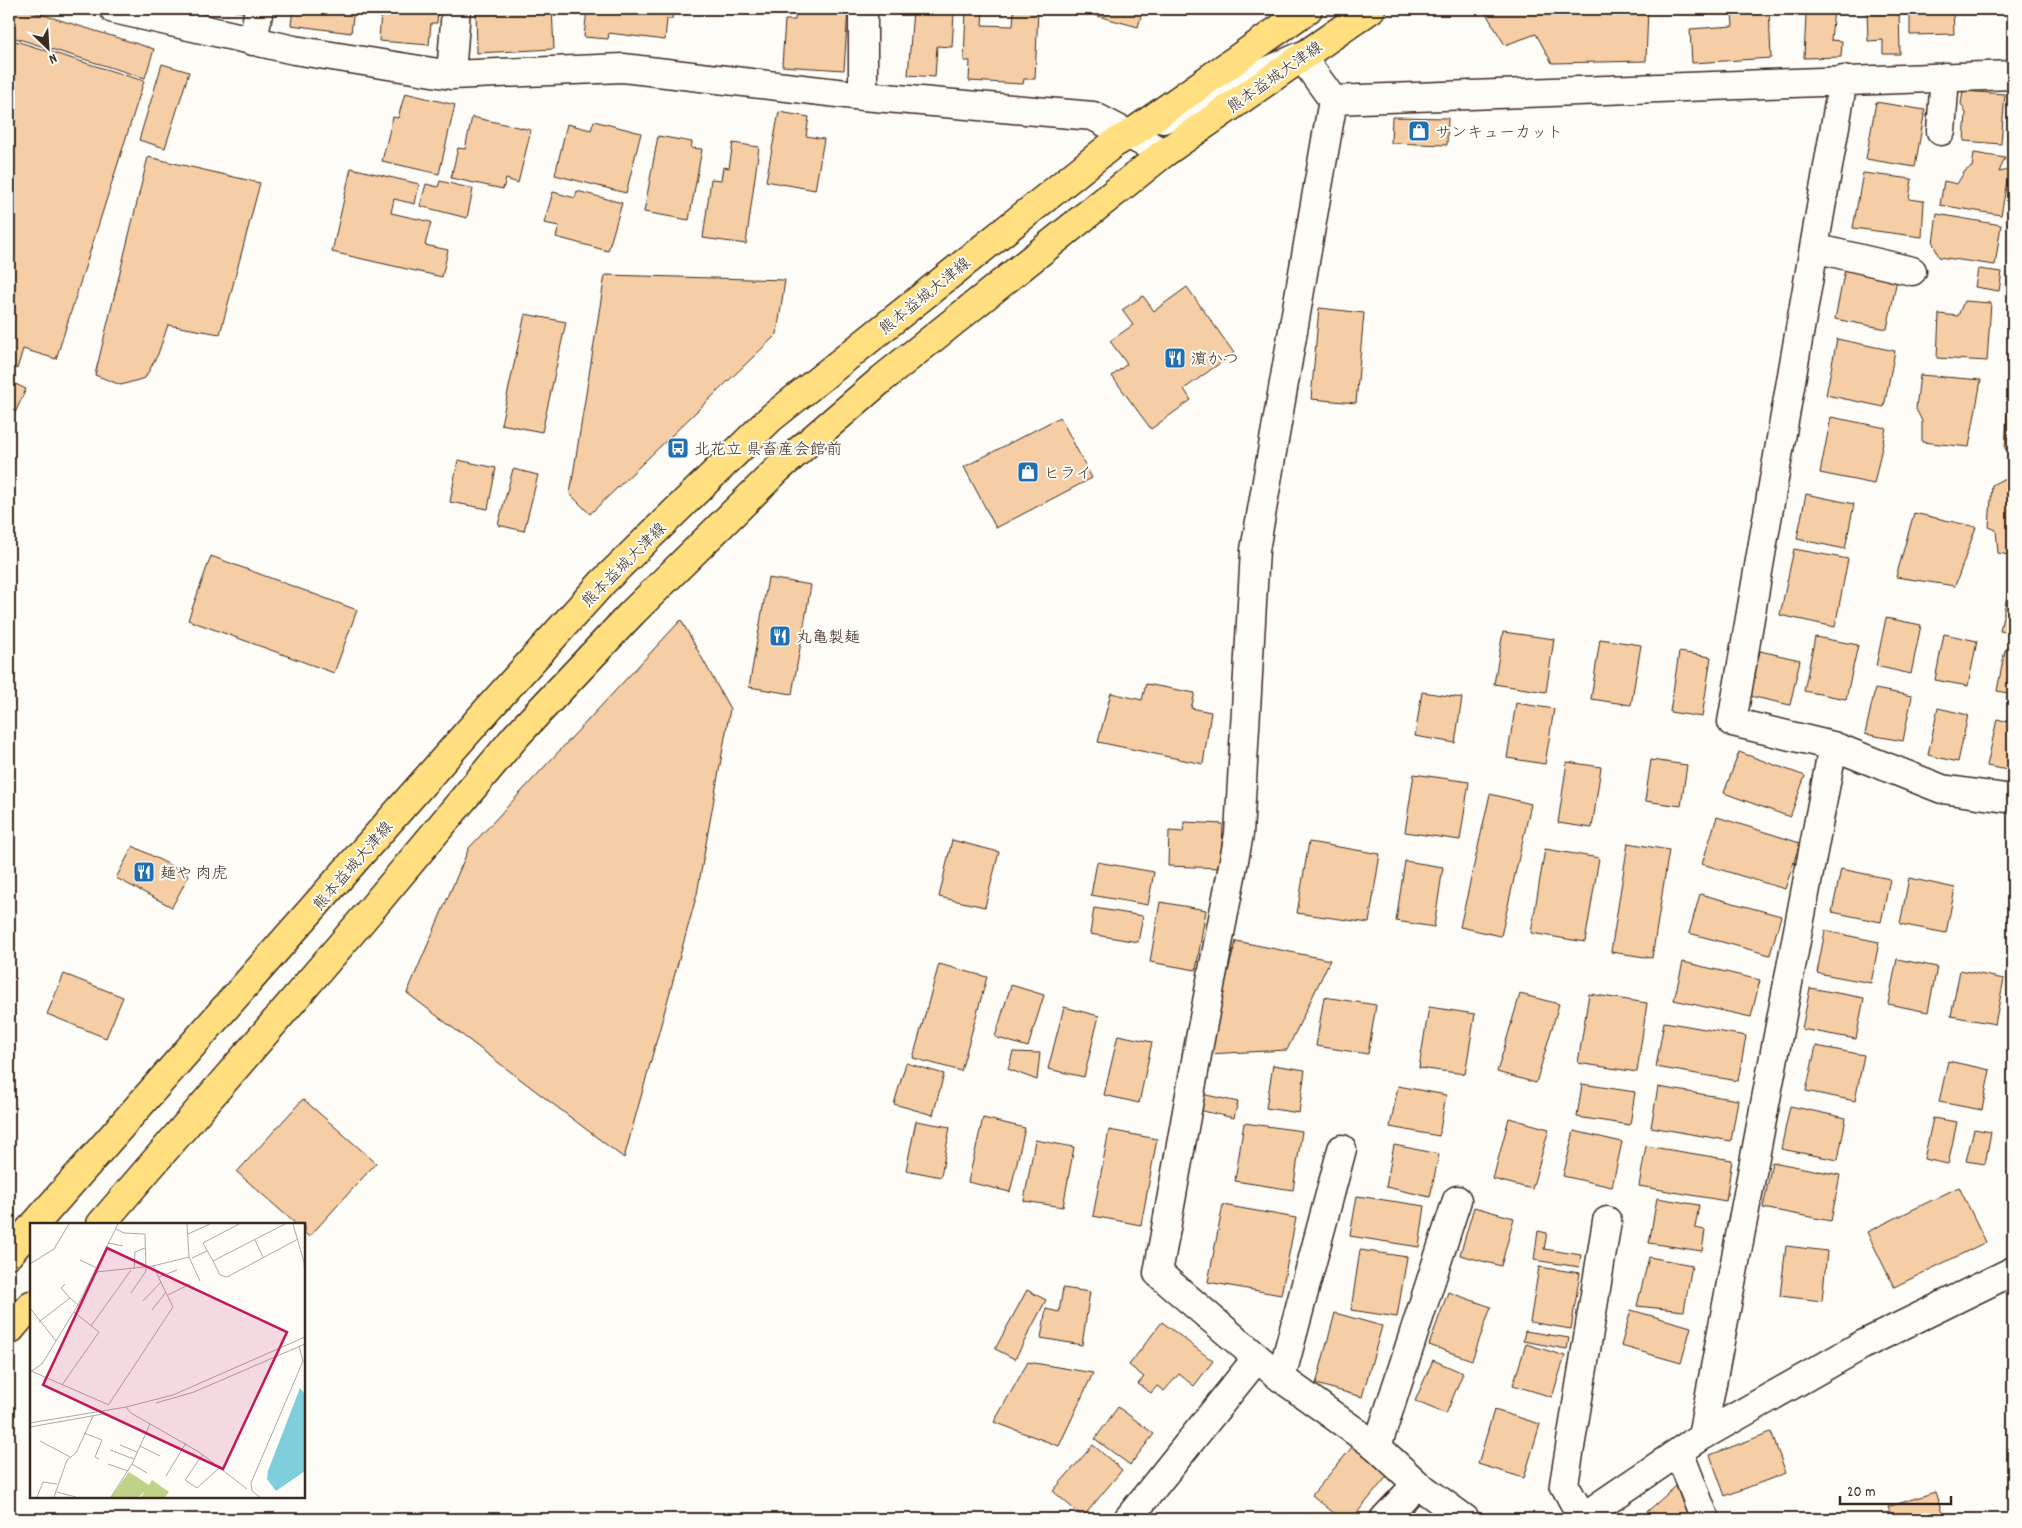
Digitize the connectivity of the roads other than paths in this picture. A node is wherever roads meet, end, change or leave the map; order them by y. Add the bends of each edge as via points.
1 (114, 9) edge
2 (259, 9) edge
3 (456, 9) edge
4 (863, 9) edge
5 (1308, 9) edge
6 (1371, 9) edge
7 (253, 42) junction
8 (1301, 56) junction
9 (451, 75) junction
10 (2013, 75) edge
11 (1945, 77) junction
12 (1843, 80) junction
13 (863, 96) junction
14 (1333, 100) junction
15 (1942, 131) dead end
16 (1129, 135) junction
17 (1164, 153) junction
18 (1814, 248) junction
19 (1912, 271) dead end
20 (1833, 746) junction
21 (2013, 799) edge
22 (1342, 1149) dead end
23 (1457, 1200) dead end
24 (1608, 1221) dead end
25 (36, 1223) edge
26 (102, 1223) edge
27 (30, 1229) edge
28 (9, 1254) edge
29 (2013, 1271) edge
30 (30, 1306) edge
31 (9, 1331) edge
32 (1257, 1358) junction
33 (1281, 1378) junction
34 (1702, 1436) junction
35 (1377, 1447) junction
36 (1679, 1452) junction
37 (1417, 1484) junction
38 (1128, 1519) edge
39 (1384, 1519) edge
40 (1465, 1519) edge
41 (1582, 1519) edge
42 (1705, 1519) edge

1 - 7 street
2 - 7 street
3 - 9 street
4 - 13 street
5 - 16 main road, 熊本益城大津線
6 - 8 main road, 熊本益城大津線
7 - 9 street
8 - 14 street
8 - 16 street
8 - 17 main road, 熊本益城大津線
9 - 13 street via 623,68
10 - 11 street
11 - 12 street
11 - 15 street
12 - 14 street
12 - 18 street
13 - 16 street via 1094,116
14 - 32 street via 1255,550 1239,834 1158,1273
16 - 17 street
16 - 25 main road, 熊本益城大津線 via 1113,144 771,418 603,582
17 - 26 main road, 熊本益城大津線 via 882,379 779,468 632,613 516,736
18 - 19 street
18 - 20 street via 1732,722
20 - 21 street via 1942,789
20 - 34 street
22 - 33 street
23 - 35 street
24 - 41 street via 1564,1484
27 - 28 main road
29 - 34 street via 1864,1344
30 - 31 main road
32 - 33 street
32 - 38 street
33 - 35 street
34 - 36 street
35 - 37 street
36 - 41 street
36 - 42 street
37 - 39 street
37 - 40 street

